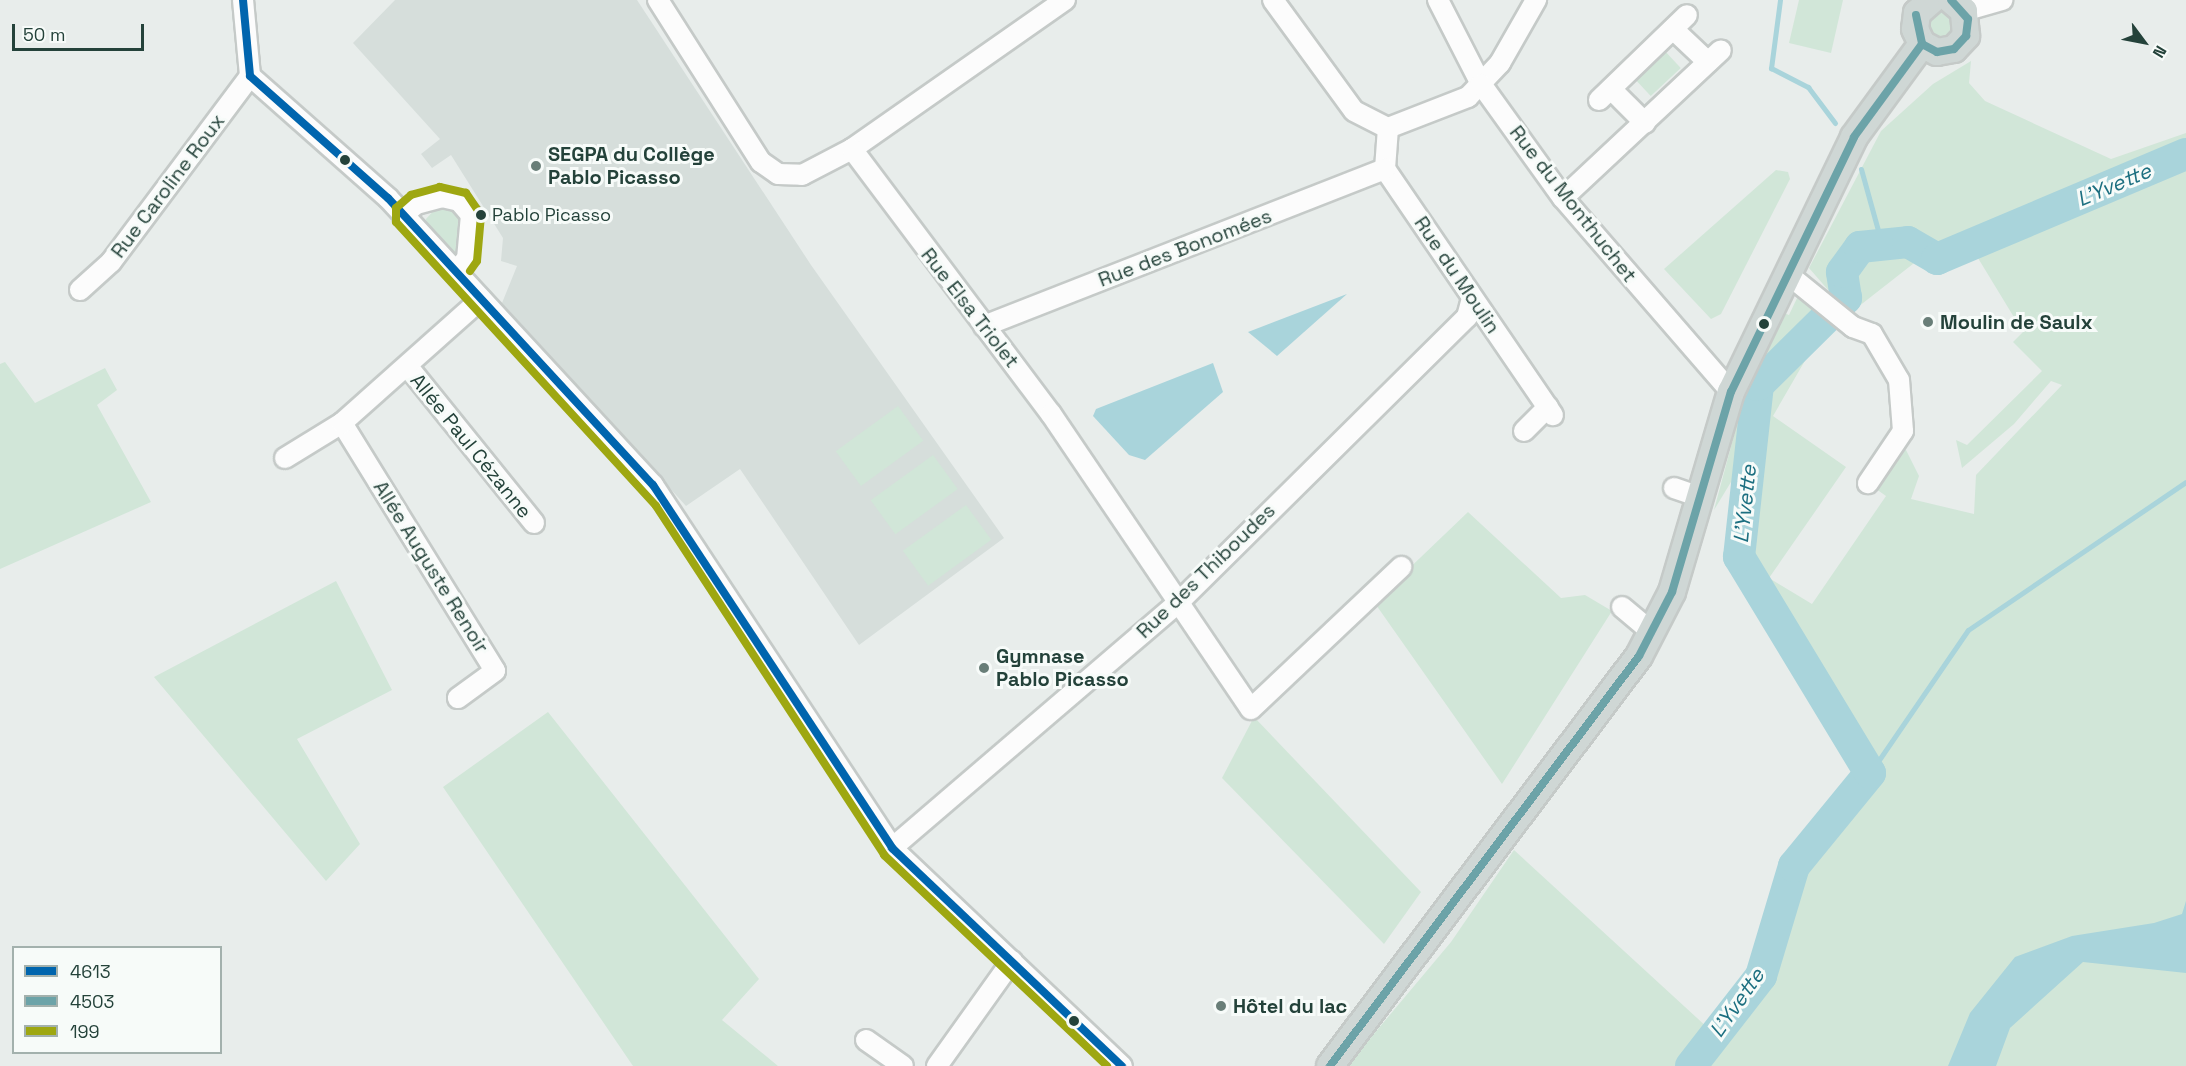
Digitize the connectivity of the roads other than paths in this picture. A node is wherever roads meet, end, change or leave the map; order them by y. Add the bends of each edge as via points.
1 (243, 0) edge
2 (658, 0) edge
3 (1065, 0) edge
4 (1273, 0) edge
5 (1438, 0) edge
6 (1536, 0) edge
7 (2002, 0) edge
8 (1941, 2) edge
9 (1922, 44) junction
10 (250, 76) junction
11 (1481, 84) junction
12 (1645, 123) junction
13 (1388, 128) junction
14 (852, 149) junction
15 (1386, 169) junction
16 (1563, 198) junction
17 (404, 215) junction
18 (455, 271) junction
19 (1790, 276) junction
20 (80, 290) dead end
21 (1472, 298) junction
22 (482, 299) junction
23 (984, 326) junction
24 (409, 368) junction
25 (1731, 392) junction
26 (342, 423) junction
27 (1524, 431) dead end
28 (285, 458) dead end
29 (1868, 483) dead end
30 (1674, 488) dead end
31 (1700, 496) junction
32 (534, 523) dead end
33 (1401, 567) dead end
34 (1178, 603) junction
35 (1622, 607) dead end
36 (1652, 632) junction
37 (458, 698) dead end
38 (892, 848) junction
39 (1012, 961) junction
40 (866, 1040) dead end
41 (903, 1066) edge
42 (937, 1066) edge
43 (1122, 1066) edge
44 (1330, 1066) edge

1 - 10 street
2 - 14 street via 693,40 762,162 778,174 802,175
3 - 14 street
4 - 13 street via 1354,111
5 - 11 street, Rue du Monthuchet
6 - 11 street via 1500,63
7 - 8 street
8 - 9 main road via 1915,21
8 - 9 main road via 1966,36 1954,49 1937,52
9 - 19 main road via 1854,137
10 - 17 street
10 - 20 street, Rue Caroline Roux via 111,262
11 - 13 street via 1468,97
11 - 16 street, Rue du Monthuchet
12 - 12 street via 1714,56 1680,22 1605,94
12 - 16 street
13 - 15 street
14 - 23 street, Rue Elsa Triolet
15 - 21 street, Rue du Moulin
15 - 23 street, Rue des Bonomées
16 - 25 street, Rue du Monthuchet
17 - 18 street
17 - 18 street via 416,204 442,197 459,201 471,215 467,259
18 - 22 street
19 - 25 main road
19 - 29 street via 1872,334 1899,380 1903,432
21 - 27 street, Rue du Moulin via 1551,411
21 - 34 street, Rue des Thiboudes via 1467,317
22 - 24 street
22 - 38 street via 665,500
23 - 34 street, Rue Elsa Triolet
24 - 26 street
24 - 32 street, Allée Paul Cézanne
25 - 31 main road
26 - 28 street
26 - 37 street, Allée Auguste Renoir via 495,671
30 - 31 street
31 - 36 main road via 1672,592
33 - 34 street, Rue Elsa Triolet via 1251,709
34 - 38 street, Rue des Thiboudes
35 - 36 street
36 - 44 main road via 1639,656
38 - 39 street
39 - 42 street
39 - 43 street
40 - 41 street

